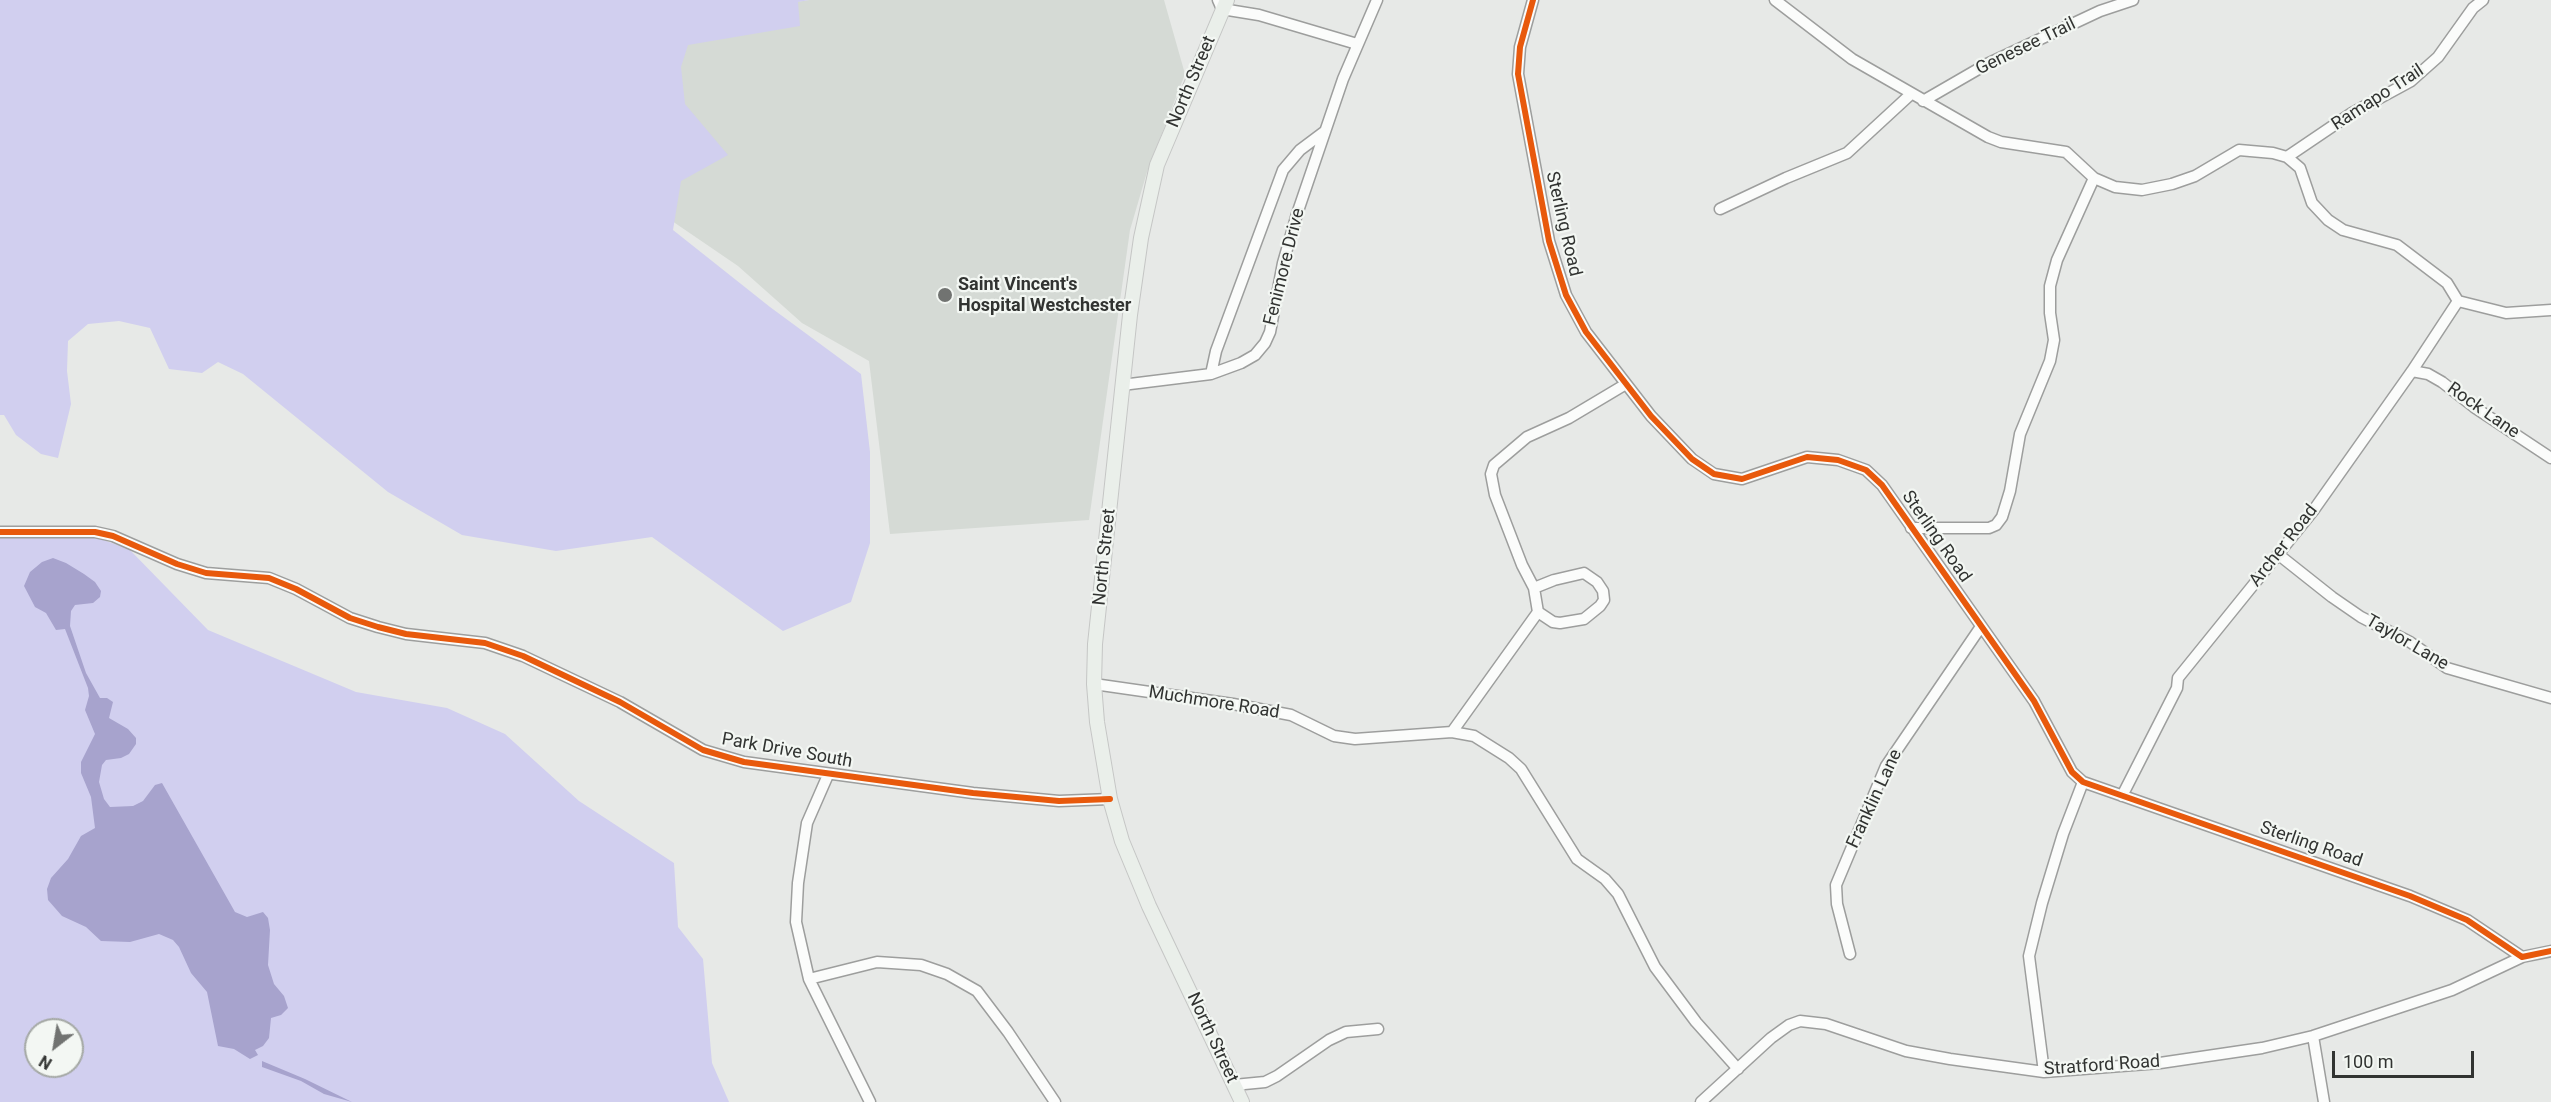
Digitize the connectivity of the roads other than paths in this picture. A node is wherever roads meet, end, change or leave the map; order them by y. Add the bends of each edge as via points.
1 (1377, 0) edge
2 (1533, 0) edge
3 (1775, 0) edge
4 (2133, 0) edge
5 (2483, 0) edge
6 (1223, 3) edge
7 (1356, 44) junction
8 (1911, 94) junction
9 (1923, 101) junction
10 (1325, 131) junction
11 (2286, 157) junction
12 (2094, 178) junction
13 (1720, 209) dead end
14 (2458, 301) junction
15 (2551, 310) edge
16 (2412, 371) junction
17 (1211, 374) junction
18 (1626, 384) junction
19 (1122, 385) junction
20 (2551, 458) edge
21 (1911, 528) junction
22 (0, 532) edge
23 (2279, 555) junction
24 (1534, 588) junction
25 (1538, 612) junction
26 (1980, 628) junction
27 (1094, 684) junction
28 (2551, 698) edge
29 (1452, 732) junction
30 (828, 775) junction
31 (2083, 782) junction
32 (2122, 796) junction
33 (1110, 799) junction
34 (2551, 951) edge
35 (1850, 954) dead end
36 (2522, 957) junction
37 (809, 979) junction
38 (1378, 1029) dead end
39 (2313, 1036) junction
40 (1738, 1069) junction
41 (2044, 1072) junction
42 (1234, 1085) junction
43 (870, 1102) edge
44 (1055, 1102) edge
45 (1242, 1102) edge
46 (1701, 1102) edge
47 (2324, 1102) edge

1 - 7 street, Fenimore Drive
2 - 18 street, Sterling Road via 1520,47 1518,74 1549,241 1566,295 1587,332
3 - 8 street via 1852,59
4 - 9 street, Genesee Trail via 2100,11 1987,64
5 - 11 street, Ramapo Trail via 2438,57 2410,81 2352,113
6 - 7 street
6 - 19 main road, North Street via 1157,165 1140,249
7 - 10 street, Fenimore Drive
8 - 9 street
8 - 13 street via 1847,153
9 - 12 street via 1988,138 2066,152
10 - 17 street, Fenimore Drive via 1300,150 1283,170
10 - 17 street, Fenimore Drive via 1297,214 1265,343 1255,355
11 - 12 street via 2239,150 2195,176 2142,190 2115,187
11 - 14 street via 2300,168 2312,203 2328,220 2343,230 2397,245 2447,283
12 - 21 street via 2057,260 2050,286 2054,340 2050,362 2020,434 2002,517 1989,528
14 - 15 street via 2506,313
14 - 16 street, Archer Road
16 - 20 street, Rock Lane via 2442,382
16 - 23 street, Archer Road
17 - 19 street, Fenimore Drive
18 - 21 street, Sterling Road via 1692,459 1714,474 1742,479 1807,457 1838,460 1866,470 1882,485
18 - 24 street via 1569,418 1527,436 1494,465 1491,474 1495,495
19 - 27 main road, North Street
21 - 26 street, Sterling Road
22 - 30 street, Park Drive South via 95,532 206,573 269,578 350,618 378,627 485,644 523,656 620,702 710,752 744,762
23 - 28 street, Taylor Lane via 2332,597 2447,668
23 - 32 street, Archer Road via 2178,678 2177,688
24 - 25 street
24 - 25 street via 1584,573 1603,591 1604,600 1584,620 1553,622
25 - 29 street
26 - 31 street, Sterling Road via 2034,702 2072,772
26 - 35 street, Franklin Lane via 1887,766 1836,885
27 - 29 street, Muchmore Road via 1291,715 1334,736 1355,739
27 - 33 main road, North Street
29 - 40 street, Muchmore Road via 1474,736 1521,769 1577,859 1618,894 1655,967
30 - 33 street, Park Drive South via 1059,801
30 - 37 street via 807,823 798,883 796,922
31 - 32 street, Sterling Road
31 - 41 street via 2063,834 2029,956
32 - 36 street, Sterling Road via 2410,896 2467,920
33 - 42 main road, North Street via 1139,882
34 - 36 street
36 - 39 street, Stratford Road via 2452,990
37 - 43 street
37 - 44 street via 877,962 921,965 947,974 977,991
38 - 42 street via 1346,1032 1265,1082
39 - 41 street, Stratford Road via 2160,1064
39 - 47 street
40 - 41 street, Stratford Road via 1789,1025 1810,1021 1906,1051
40 - 46 street, Stratford Road
42 - 45 main road, North Street

